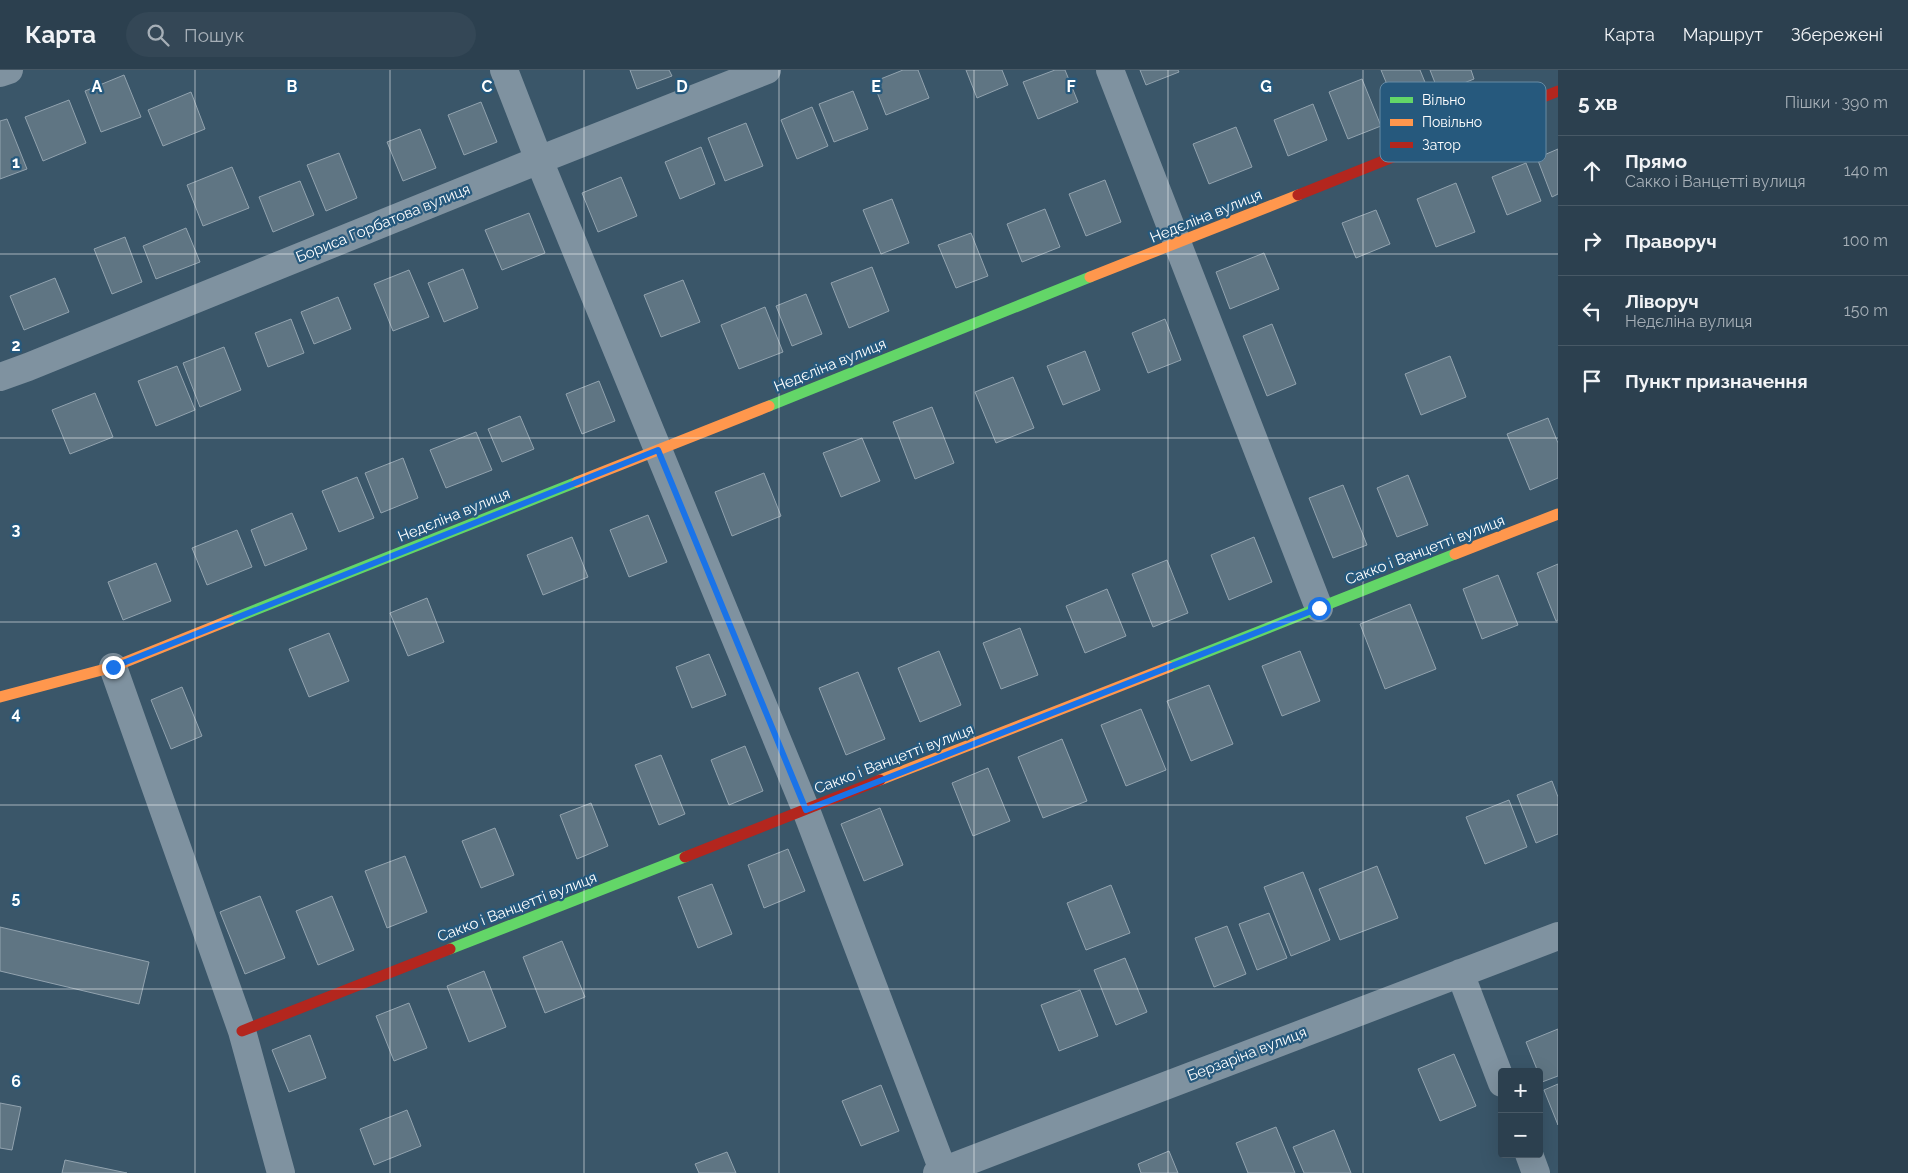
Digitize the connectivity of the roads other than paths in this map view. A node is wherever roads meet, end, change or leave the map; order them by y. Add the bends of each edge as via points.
1 (9, 70) edge
2 (504, 70) edge
3 (767, 70) edge
4 (1110, 70) edge
5 (0, 74) edge
6 (1558, 91) edge
7 (1546, 96) edge
8 (539, 160) junction
9 (1382, 162) edge
10 (1178, 244) junction
11 (0, 377) edge
12 (658, 450) junction
13 (1558, 514) edge
14 (1319, 608) junction
15 (113, 667) junction
16 (0, 697) edge
17 (806, 810) junction
18 (1558, 936) edge
19 (1460, 973) junction
20 (242, 1031) junction
21 (1498, 1073) edge
22 (1530, 1158) edge
23 (941, 1172) edge
24 (281, 1173) edge
25 (1536, 1173) edge

1 - 5 street
2 - 8 street
3 - 8 street, Бориса Горбатова вулиця
4 - 10 street
6 - 7 street, Недєліна вулиця
8 - 11 street, Бориса Горбатова вулиця
8 - 12 street
9 - 10 street, Недєліна вулиця
10 - 12 street, Недєліна вулиця
10 - 14 street
12 - 15 street, Недєліна вулиця
12 - 17 street
13 - 14 street, Сакко і Ванцетті вулиця
14 - 17 street, Сакко і Ванцетті вулиця
15 - 16 street, Недєліна вулиця
15 - 20 street
17 - 20 street, Сакко і Ванцетті вулиця
17 - 23 street
18 - 19 street, Берзаріна вулиця
19 - 21 street
19 - 23 street, Берзаріна вулиця
20 - 24 street
22 - 25 street

